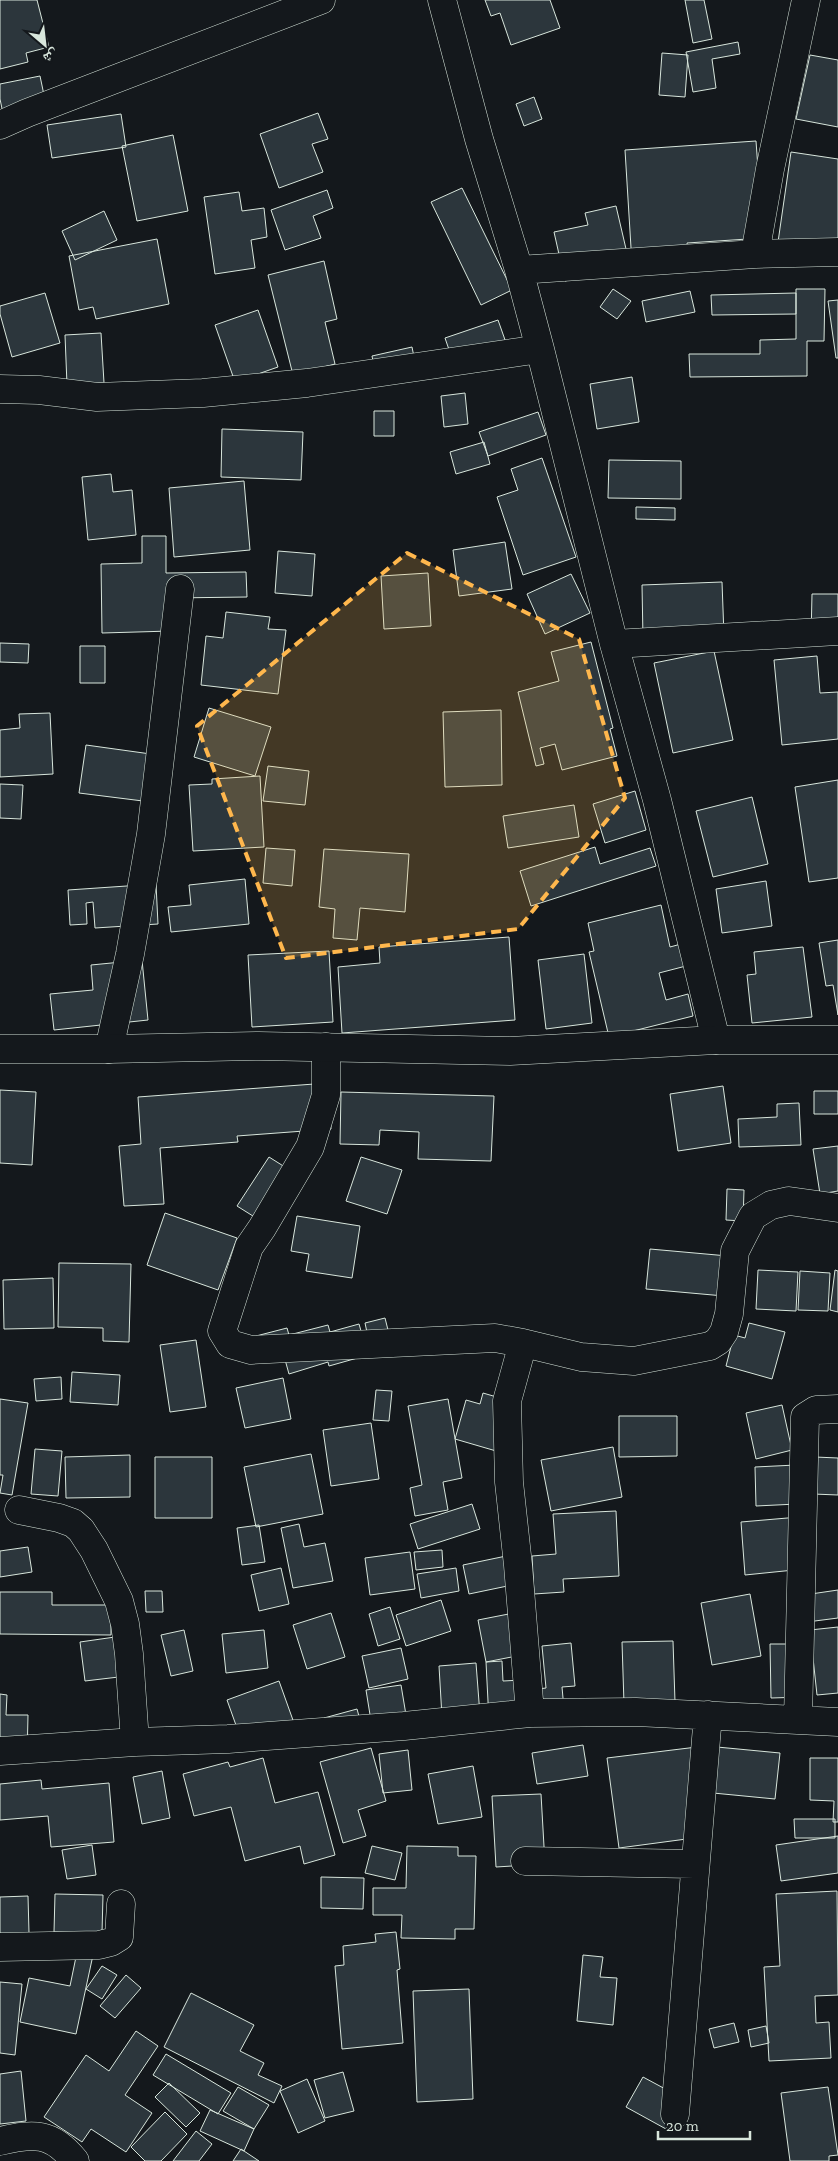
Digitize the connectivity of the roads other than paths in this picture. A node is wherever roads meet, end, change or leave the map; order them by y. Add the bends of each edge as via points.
1 (321, 0) edge
2 (442, 0) edge
3 (806, 0) edge
4 (0, 125) edge
5 (838, 252) edge
6 (755, 254) junction
7 (519, 270) junction
8 (540, 349) junction
9 (0, 389) edge
10 (180, 589) dead end
11 (838, 632) edge
12 (614, 644) junction
13 (716, 1040) junction
14 (838, 1040) edge
15 (326, 1047) junction
16 (0, 1048) edge
17 (109, 1049) junction
18 (838, 1208) edge
19 (523, 1342) junction
20 (838, 1409) edge
21 (19, 1510) dead end
22 (530, 1713) junction
23 (708, 1715) junction
24 (798, 1720) junction
25 (838, 1722) edge
26 (135, 1742) junction
27 (0, 1751) edge
28 (525, 1861) dead end
29 (694, 1864) junction
30 (121, 1904) dead end
31 (0, 1947) edge
32 (675, 2114) dead end
33 (0, 2141) edge
34 (75, 2161) edge

1 - 4 street
2 - 7 street via 479,139
3 - 6 street
5 - 6 street
6 - 7 street
7 - 8 street
8 - 9 street via 307,383 203,393 97,397
8 - 12 street
10 - 17 street via 151,834
11 - 12 street
12 - 13 street via 657,800
13 - 14 street
13 - 15 street via 510,1051
15 - 17 street
15 - 19 street via 326,1095 320,1119 306,1154 249,1247 222,1331 230,1344 251,1350 495,1338
16 - 17 street
18 - 19 street via 789,1201 771,1205 753,1216 734,1251 729,1314 724,1332 710,1346 634,1361 581,1357
19 - 22 street via 507,1401 509,1482
20 - 24 street via 816,1410 805,1417
21 - 26 street via 73,1524 94,1550 118,1601 124,1624 130,1654
22 - 23 street
22 - 26 street via 228,1739
23 - 24 street
23 - 29 street
24 - 25 street
26 - 27 street
28 - 29 street
29 - 32 street
30 - 31 street via 119,1937 111,1942 100,1945
33 - 34 street via 26,2135 45,2137 65,2149

